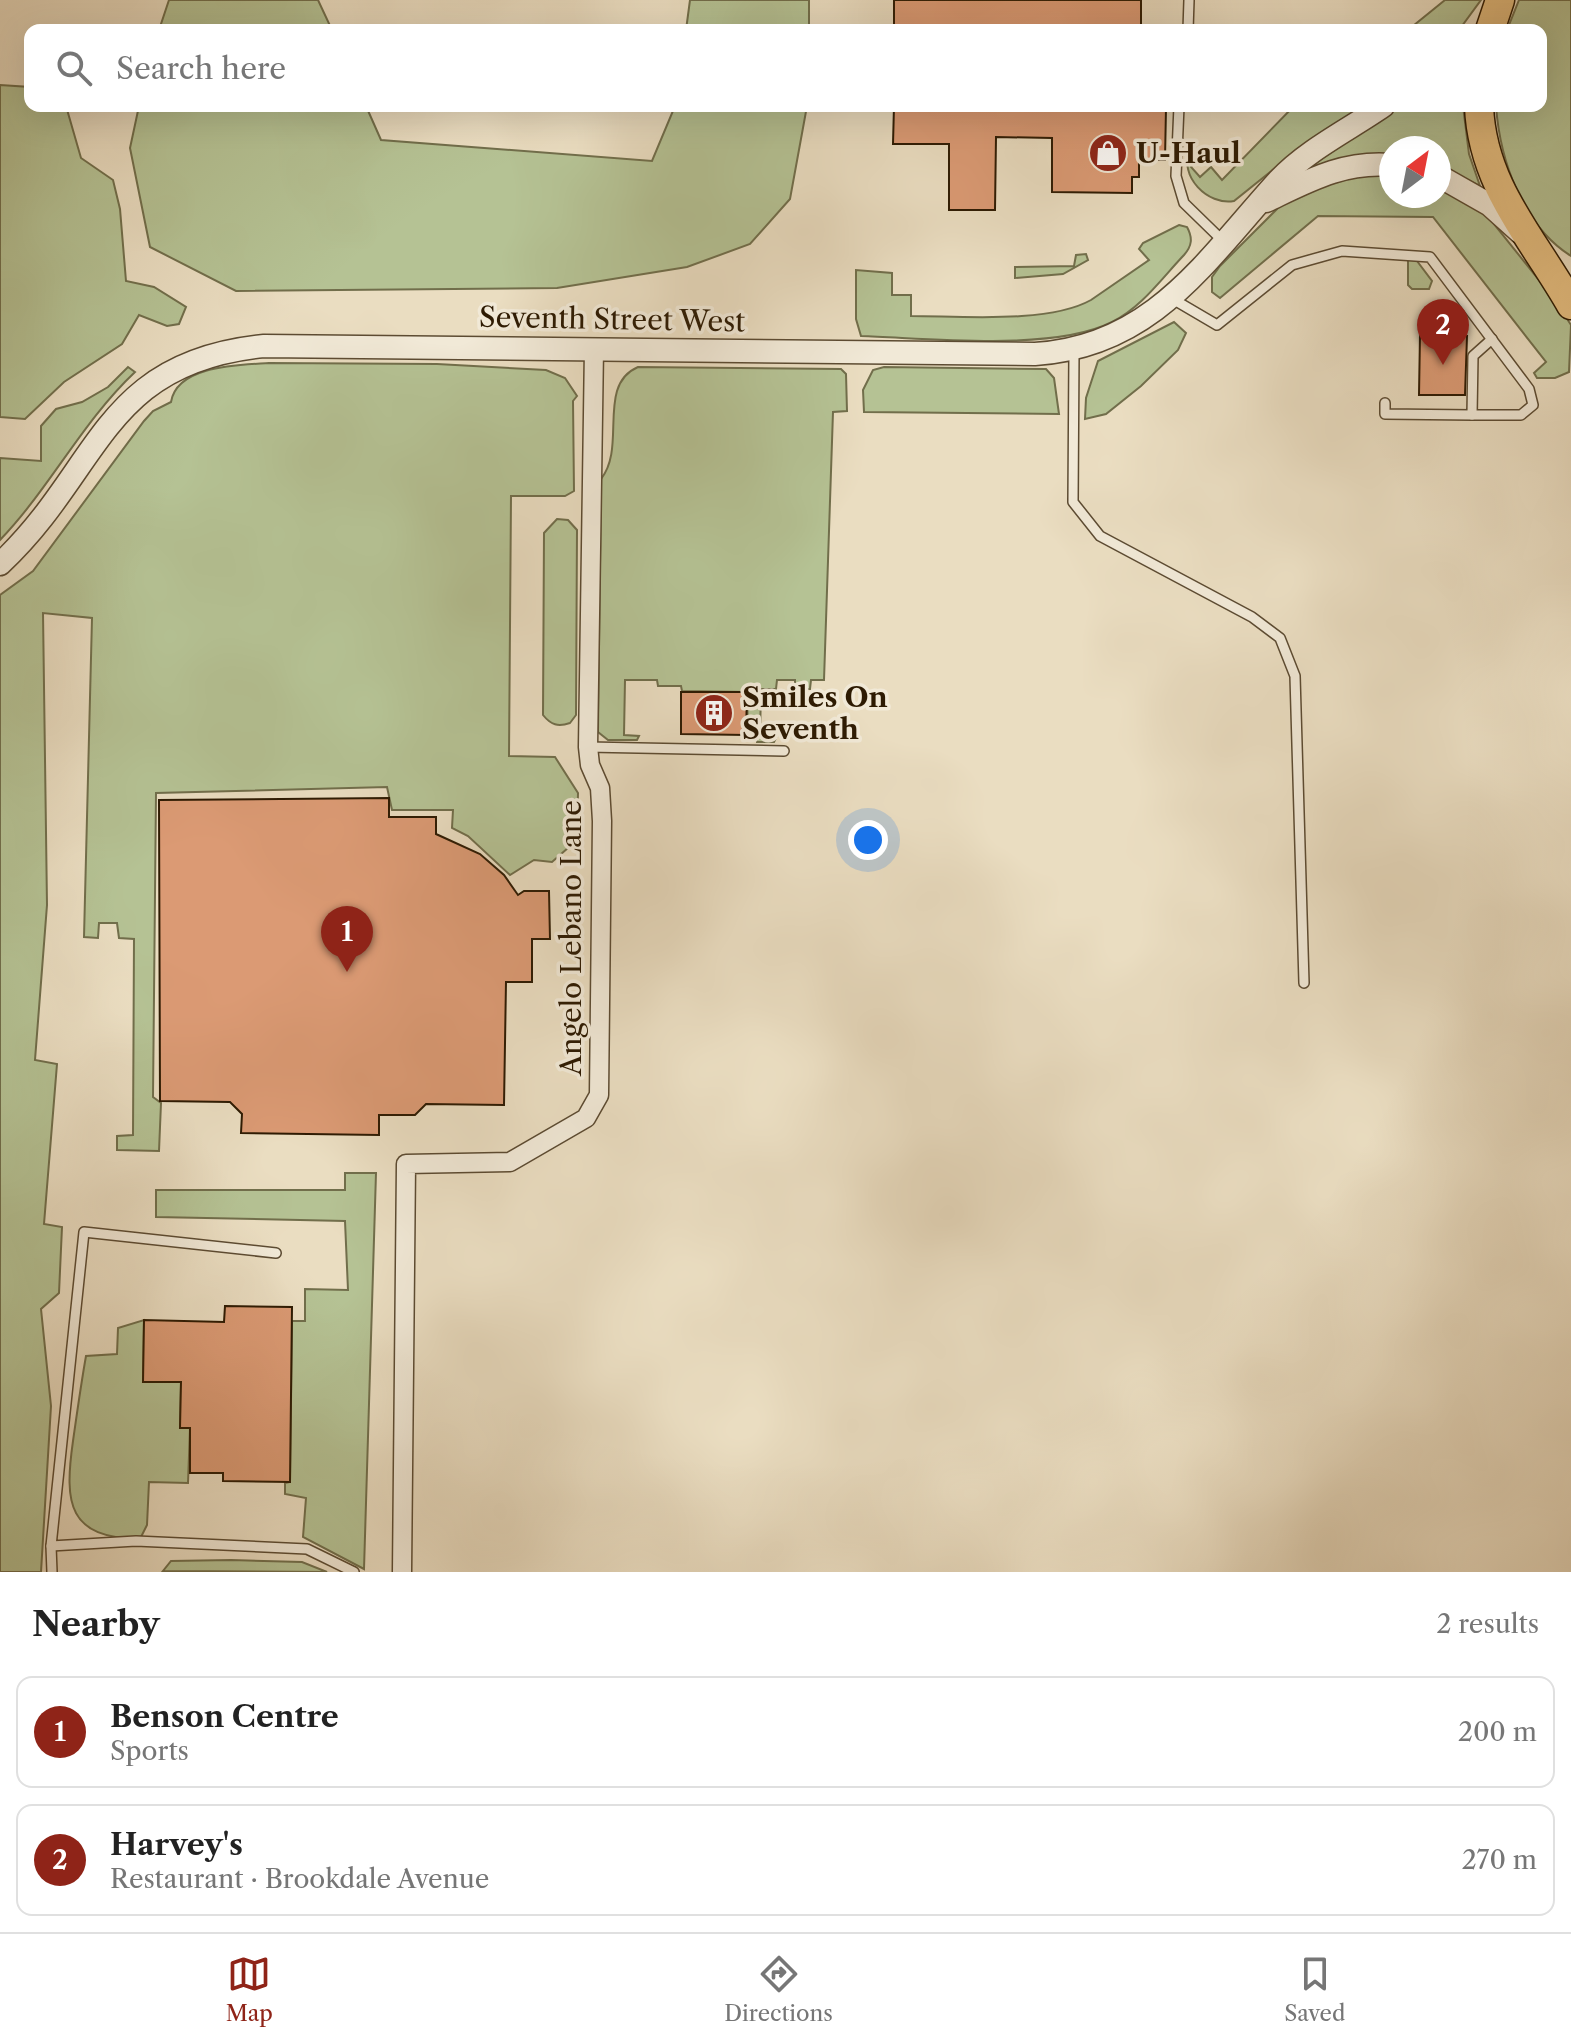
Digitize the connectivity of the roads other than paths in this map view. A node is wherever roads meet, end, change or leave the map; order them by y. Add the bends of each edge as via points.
1 (1189, 0) edge
2 (1188, 24) edge
3 (1179, 112) edge
4 (1374, 112) edge
5 (1480, 112) edge
6 (1379, 165) edge
7 (1451, 183) edge
8 (1261, 203) junction
9 (1528, 240) junction
10 (1223, 241) junction
11 (1571, 273) edge
12 (1171, 298) junction
13 (1571, 305) edge
14 (1492, 339) junction
15 (594, 348) junction
16 (1074, 351) junction
17 (1385, 403) dead end
18 (1472, 415) junction
19 (0, 564) edge
20 (588, 747) junction
21 (784, 751) dead end
22 (1304, 983) dead end
23 (276, 1253) dead end
24 (51, 1546) junction
25 (52, 1572) edge
26 (354, 1572) edge
27 (402, 1572) edge

1 - 2 lane
3 - 10 lane via 1176,176 1184,203
4 - 8 street, Seventh Street West via 1306,158
5 - 9 main road via 1487,161
6 - 8 street, Seventh Street West via 1321,174
7 - 9 street via 1490,205
8 - 10 street, Seventh Street West
9 - 11 main road
9 - 13 main road
10 - 12 street, Seventh Street West
12 - 14 lane via 1217,325 1292,265 1342,251 1430,257
12 - 16 street, Seventh Street West via 1116,337
14 - 18 lane via 1473,356
14 - 18 lane via 1529,389 1533,405 1521,415
15 - 16 street, Seventh Street West
15 - 19 street, Seventh Street West via 264,346 195,358 145,387 120,411 27,539
15 - 20 street, Angelo Lebano Lane
16 - 22 lane via 1073,502 1100,536 1252,617 1280,638 1295,676
17 - 18 lane via 1385,414
20 - 21 lane
20 - 27 street, Angelo Lebano Lane via 600,788 602,821 599,1095 586,1118 510,1162 406,1164
23 - 24 lane via 84,1232
24 - 25 lane
24 - 26 lane via 136,1541 307,1549

